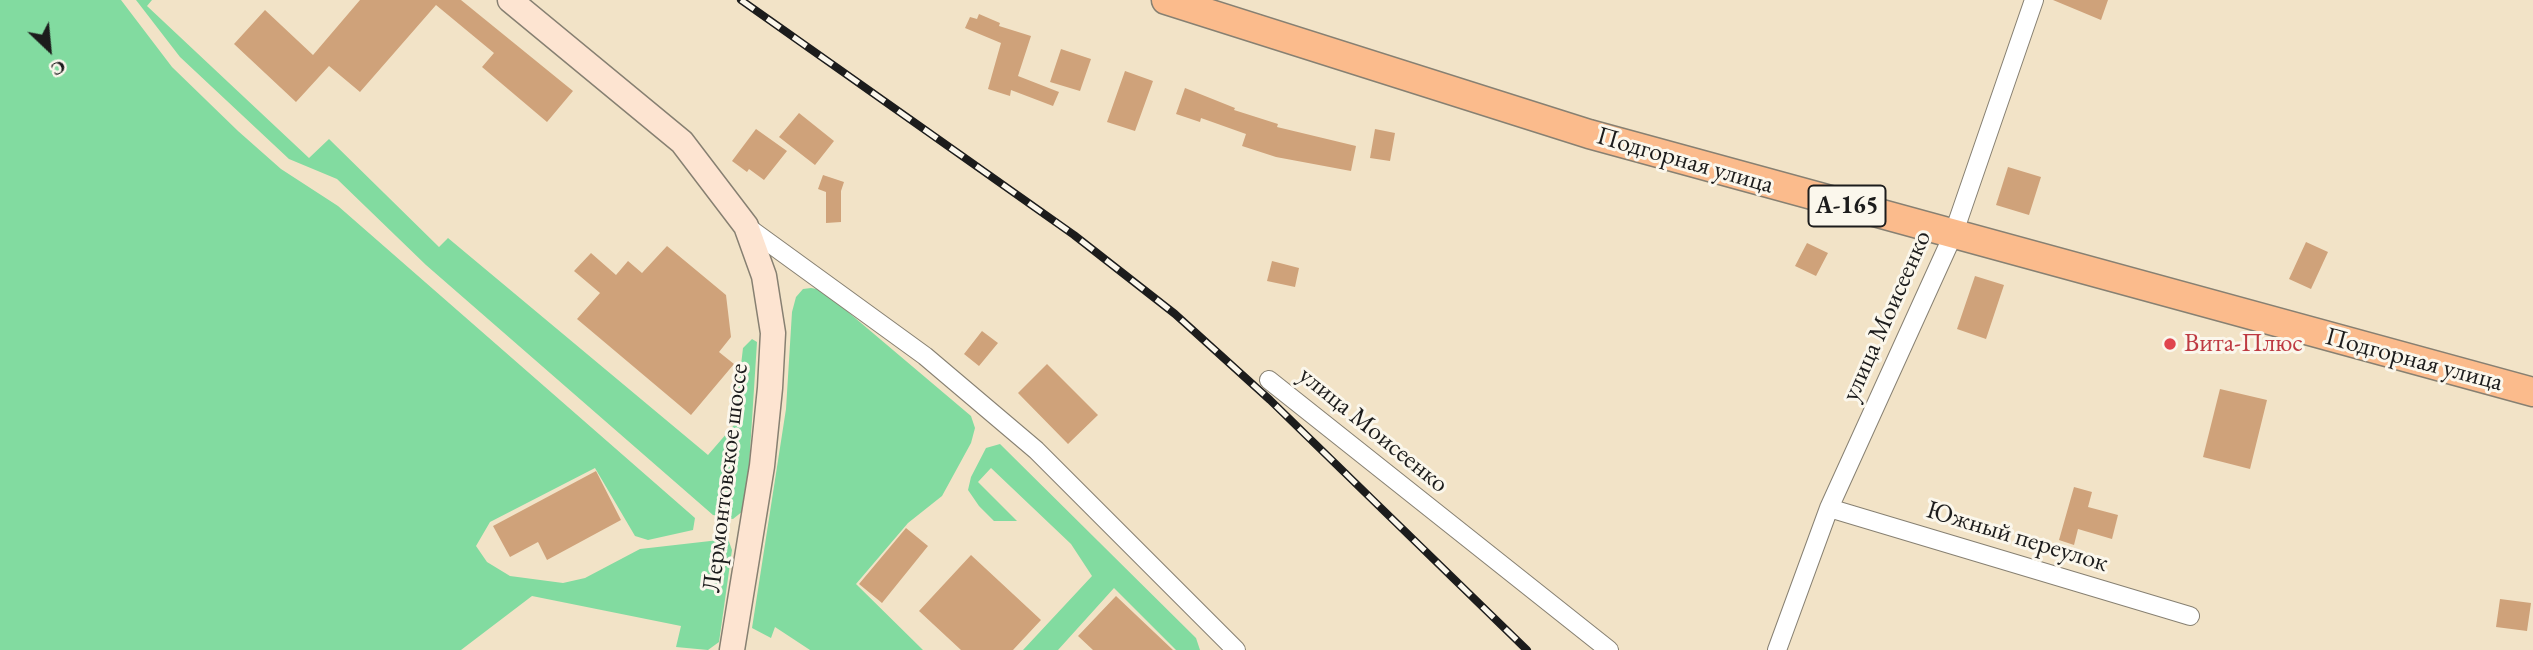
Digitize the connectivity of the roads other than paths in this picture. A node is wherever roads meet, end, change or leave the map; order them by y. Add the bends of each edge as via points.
1 (510, 0) edge
2 (1166, 0) edge
3 (2034, 0) edge
4 (747, 226) junction
5 (1952, 236) junction
6 (1269, 380) dead end
7 (2533, 392) edge
8 (1829, 508) junction
9 (2190, 616) dead end
10 (732, 650) edge
11 (1236, 650) edge
12 (1609, 650) edge
13 (1777, 650) edge

1 - 4 street, Лермонтовское шоссе via 682,142
2 - 5 main road, Подгорная улица / А-165 via 1589,135
3 - 5 street, улица Моисеенко
4 - 10 street, Лермонтовское шоссе via 764,276 773,333 762,466
4 - 11 street via 925,356 1036,450
5 - 7 main road, Подгорная улица / А-165
5 - 8 street, улица Моисеенко
6 - 12 street, улица Моисеенко
8 - 9 street, Южный переулок
8 - 13 street, улица Моисеенко

